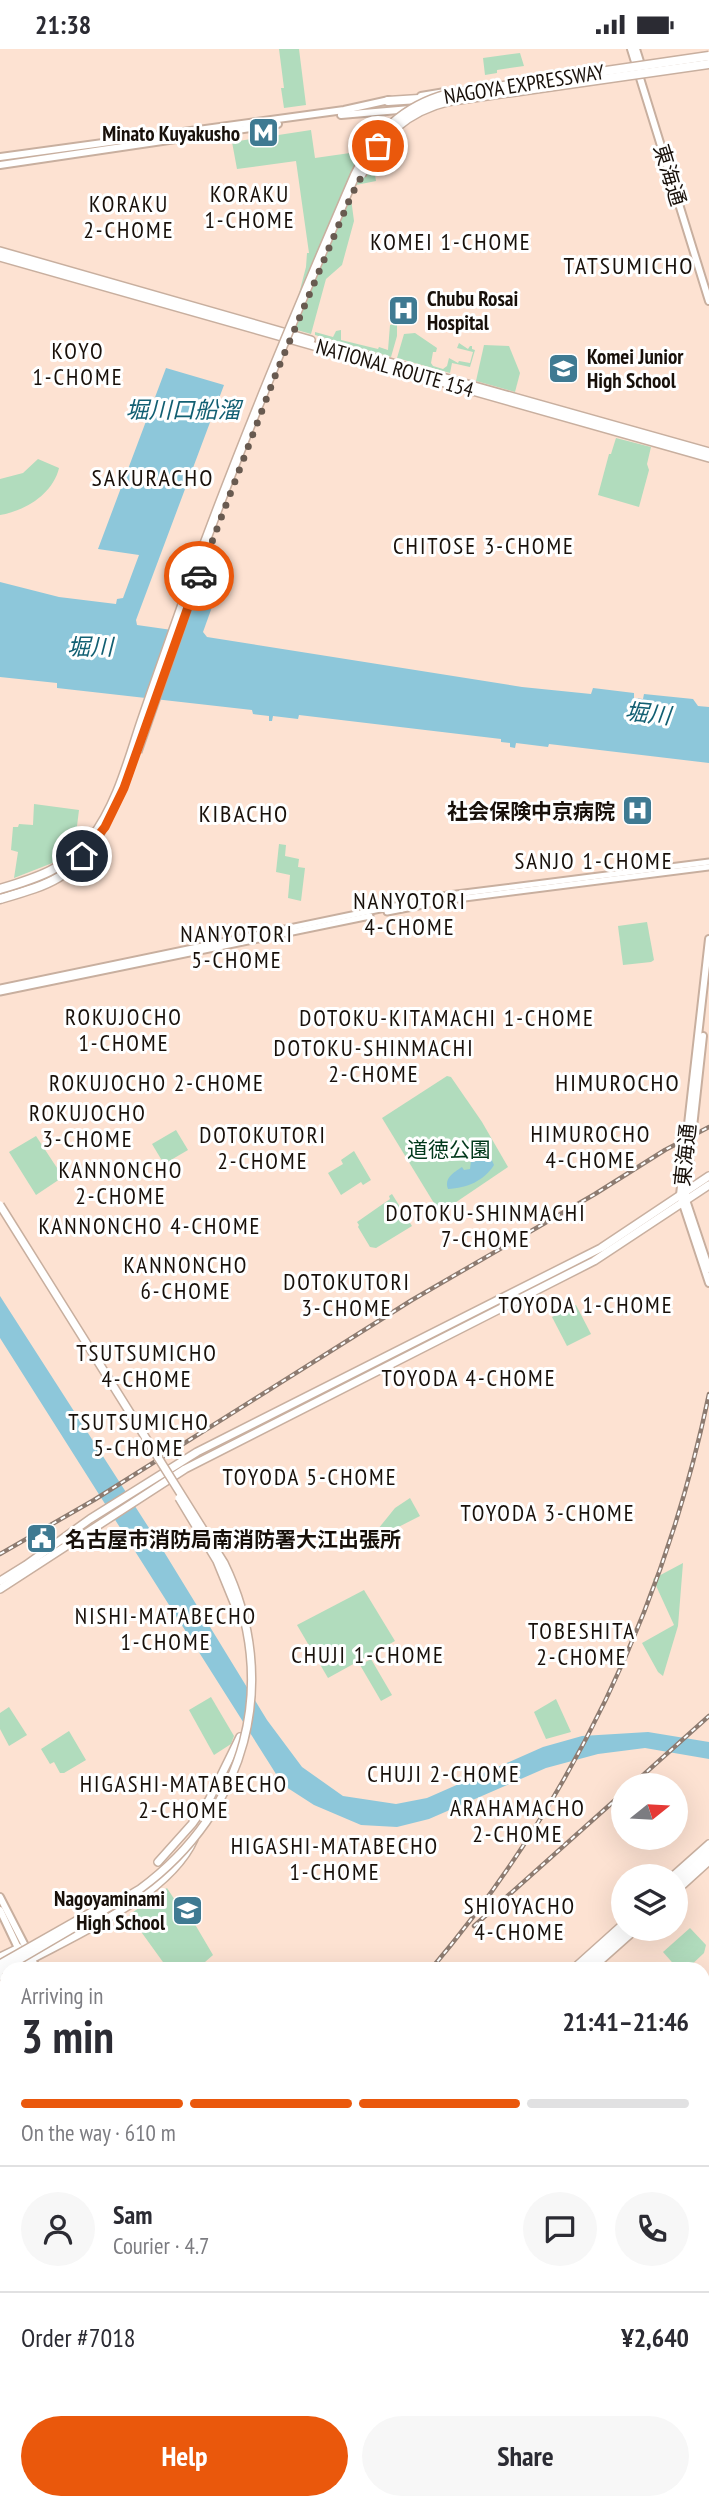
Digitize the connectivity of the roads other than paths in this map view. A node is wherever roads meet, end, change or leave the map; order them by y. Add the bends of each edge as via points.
1 (634, 49) edge
2 (709, 55) edge
3 (709, 65) edge
4 (645, 67) junction
5 (642, 75) junction
6 (487, 91) junction
7 (388, 100) junction
8 (457, 103) junction
9 (0, 157) edge
10 (0, 166) edge
11 (0, 256) edge
12 (709, 287) edge
13 (709, 301) edge
14 (709, 451) edge
15 (709, 458) edge
16 (115, 803) dead end
17 (103, 827) junction
18 (709, 862) edge
19 (709, 867) edge
20 (0, 892) edge
21 (709, 939) edge
22 (709, 978) edge
23 (0, 990) edge
24 (709, 1176) edge
25 (709, 1185) edge
26 (684, 1197) junction
27 (0, 1205) edge
28 (0, 1214) edge
29 (709, 1269) edge
30 (709, 1283) edge
31 (107, 1513) junction
32 (0, 1581) edge
33 (0, 1589) edge
34 (240, 1737) junction
35 (194, 1839) junction
36 (709, 1848) edge
37 (709, 1860) edge
38 (158, 1862) dead end
39 (688, 1870) edge
40 (688, 1874) edge
41 (0, 1897) edge
42 (0, 1910) edge
43 (611, 1934) edge
44 (611, 1936) edge
45 (616, 1941) edge
46 (622, 1941) edge
47 (19, 1948) junction
48 (0, 1957) edge
49 (4, 1962) edge
50 (20, 1962) edge
51 (27, 1962) edge
52 (28, 1962) edge
53 (30, 1962) edge
54 (581, 1962) edge
55 (582, 1962) edge
56 (592, 1962) edge
57 (599, 1962) edge

1 - 4 main road, 東海通
2 - 4 highway, NAGOYA EXPRESSWAY, bridge
3 - 4 highway, NAGOYA EXPRESSWAY, bridge
3 - 5 main road
4 - 5 main road, 東海通
4 - 6 highway, bridge
4 - 7 main road via 567,73
4 - 20 highway, NAGOYA EXPRESSWAY, bridge via 439,96 401,115 372,144 247,433 107,815 71,859
5 - 8 main road
5 - 12 main road, 東海通
5 - 13 main road, 東海通
6 - 7 highway
6 - 8 highway
7 - 9 main road
8 - 10 main road via 358,112
11 - 14 highway, NATIONAL ROUTE 154
11 - 15 highway, NATIONAL ROUTE 154
16 - 17 highway
17 - 20 highway, bridge via 58,862
17 - 20 highway, bridge via 84,857 63,876 36,888
18 - 23 main road via 448,895
19 - 23 main road via 449,900
21 - 26 main road, 東海通
22 - 26 main road, 東海通
24 - 26 highway
25 - 26 highway
26 - 29 main road, 東海通
26 - 30 main road, 東海通
26 - 31 highway via 594,1261 202,1459
27 - 35 highway, bridge via 204,1528 242,1610 252,1688 247,1730 220,1802
28 - 34 highway, bridge via 200,1531 226,1580 238,1615 247,1670
31 - 32 highway
31 - 33 highway
34 - 38 highway via 209,1800
34 - 49 highway, bridge via 213,1804 172,1857 126,1892
35 - 50 highway, bridge via 140,1889
35 - 53 highway via 170,1874 142,1896
36 - 39 highway
37 - 40 highway
41 - 52 main road
42 - 47 main road
43 - 54 highway
44 - 55 highway
45 - 56 highway
46 - 57 highway
47 - 48 highway
47 - 51 main road

